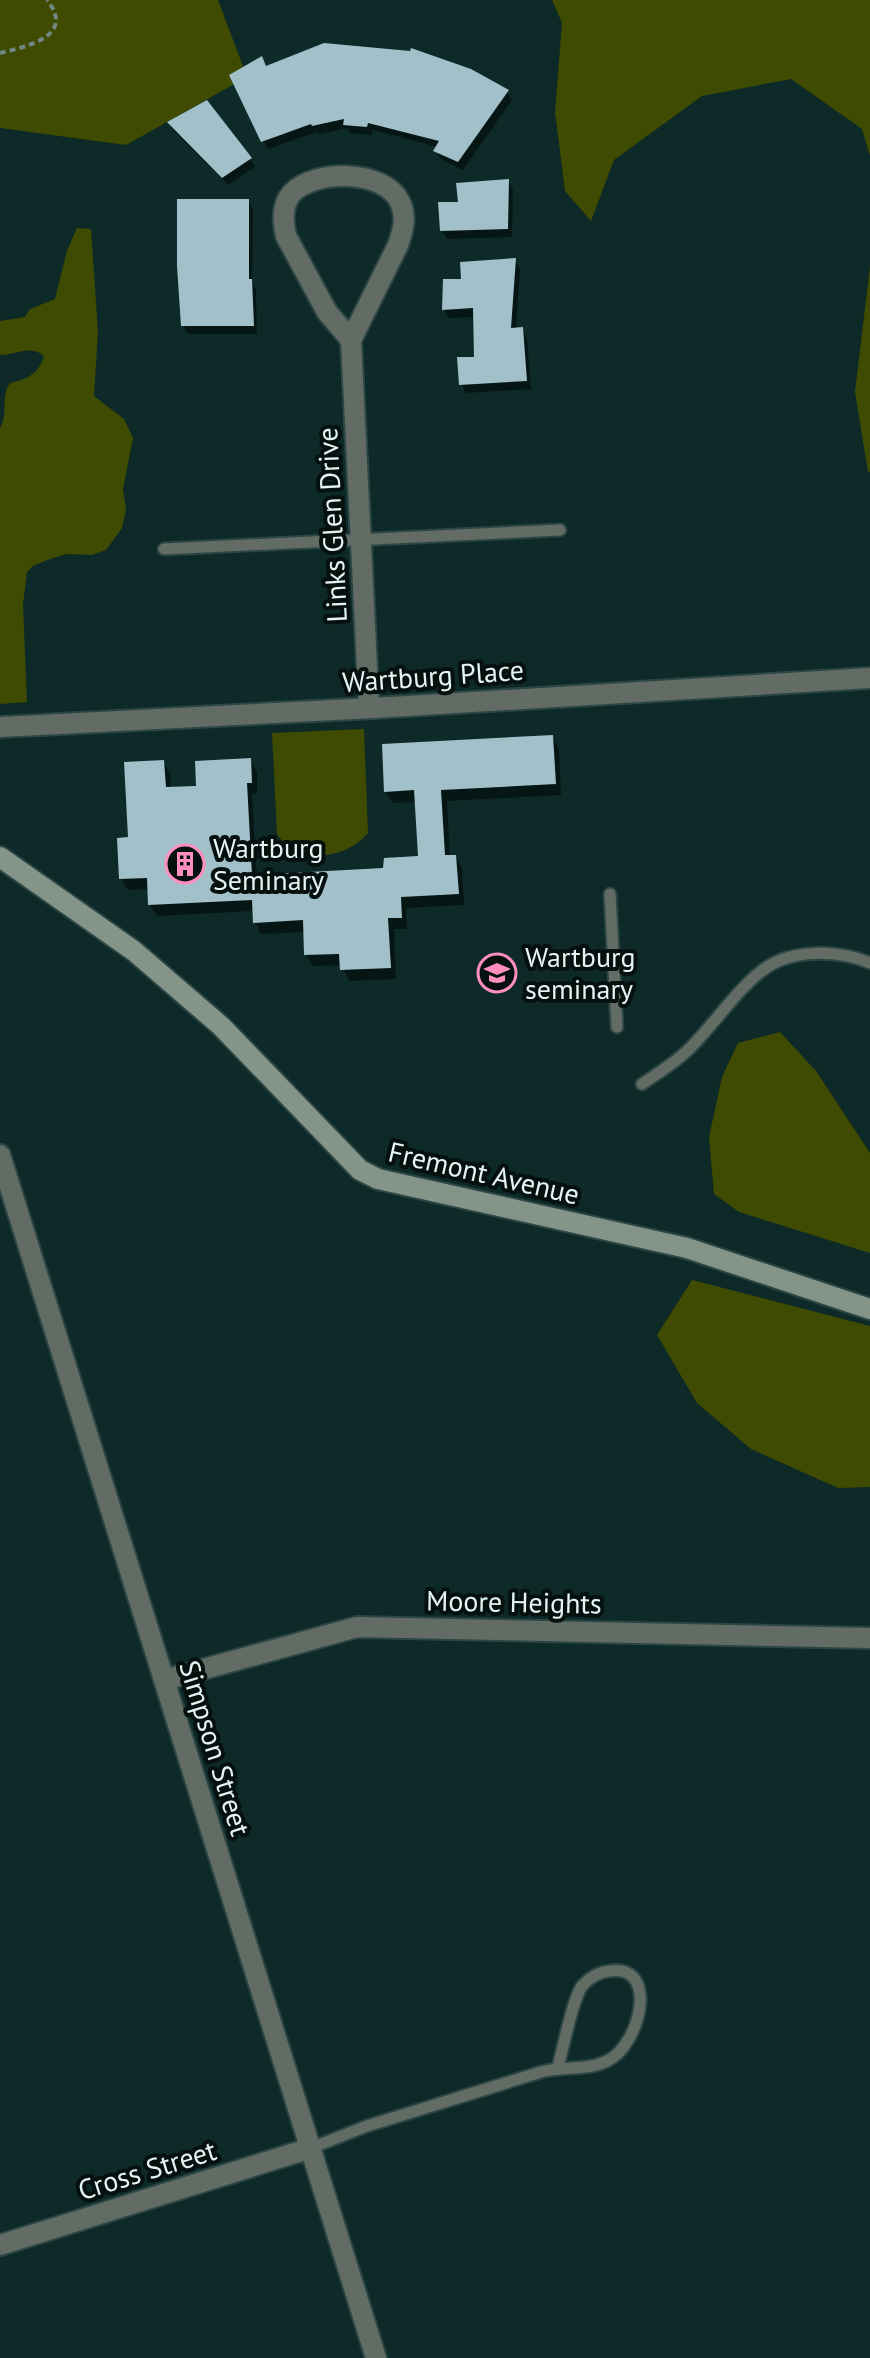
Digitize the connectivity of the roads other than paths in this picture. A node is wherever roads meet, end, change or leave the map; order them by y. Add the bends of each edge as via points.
1 (351, 340) junction
2 (560, 530) dead end
3 (361, 540) junction
4 (164, 549) dead end
5 (870, 678) edge
6 (369, 708) junction
7 (0, 727) edge
8 (0, 857) edge
9 (610, 894) dead end
10 (870, 963) edge
11 (617, 1027) dead end
12 (642, 1084) dead end
13 (0, 1155) edge
14 (870, 1309) edge
15 (870, 1638) edge
16 (164, 1680) junction
17 (558, 2067) junction
18 (311, 2148) junction
19 (0, 2245) edge
20 (376, 2358) edge

1 - 1 street, Links Glen Drive via 327,312 284,223 292,193 335,176 381,184 393,192 403,212 398,245
1 - 3 street, Links Glen Drive
2 - 3 lane
3 - 4 lane
3 - 6 street, Links Glen Drive
5 - 6 street, Wartburg Place
6 - 7 street, Wartburg Place
8 - 14 main road, Fremont Avenue via 134,951 221,1026 360,1170 378,1179 687,1248
9 - 11 lane
10 - 12 lane via 813,953 772,964 687,1050
13 - 16 street, Simpson Street
15 - 16 street, Moore Heights via 357,1627
16 - 18 street, Simpson Street
17 - 17 lane via 607,2062 625,2048 642,2002 632,1977 619,1969 598,1972 581,1986
17 - 18 lane
18 - 19 street, Cross Street
18 - 20 street, Simpson Street

